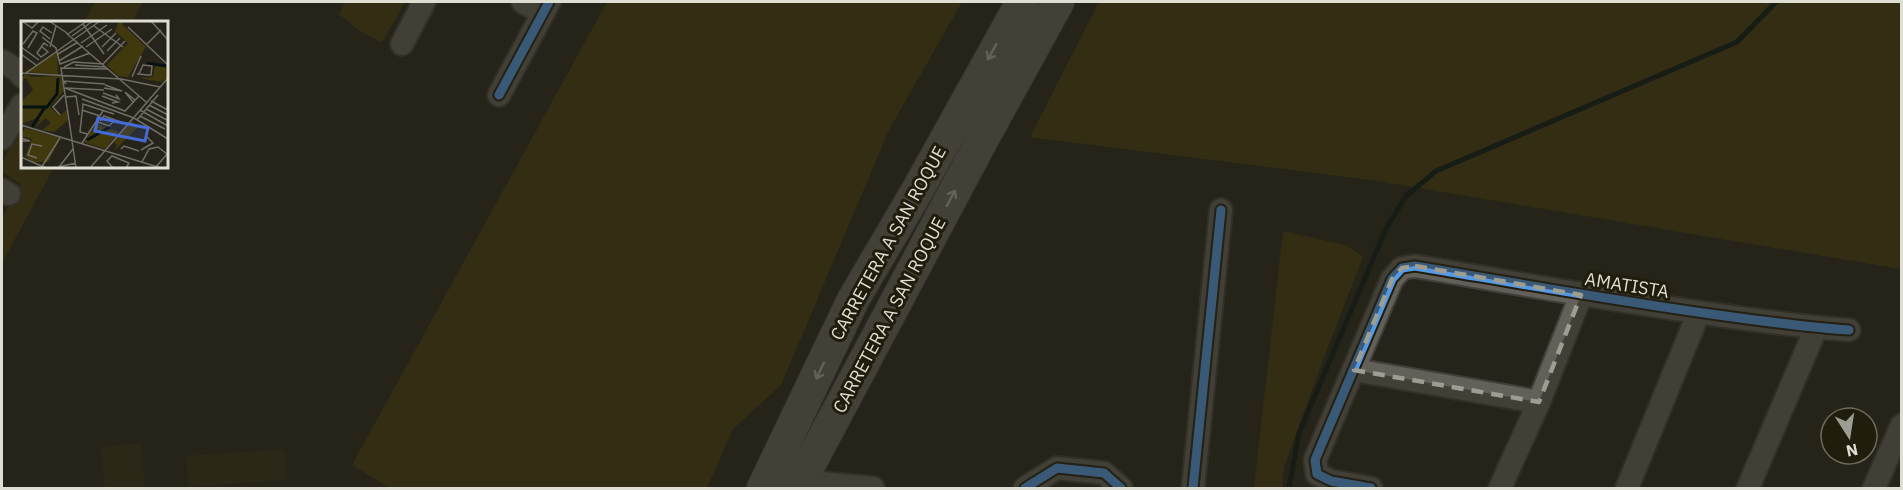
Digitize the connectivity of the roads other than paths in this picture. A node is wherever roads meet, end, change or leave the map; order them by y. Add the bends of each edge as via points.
1 (424, 2) edge
2 (523, 2) edge
3 (1022, 2) edge
4 (1058, 2) edge
5 (546, 7) edge
6 (402, 44) dead end
7 (2, 61) edge
8 (21, 75) edge
9 (500, 95) dead end
10 (21, 107) edge
11 (2, 138) edge
12 (1221, 210) dead end
13 (924, 249) junction
14 (1581, 295) junction
15 (854, 300) junction
16 (1699, 312) junction
17 (1816, 328) junction
18 (1849, 330) dead end
19 (1354, 370) junction
20 (850, 386) junction
21 (1539, 402) junction
22 (1902, 425) edge
23 (1893, 467) edge
24 (799, 485) edge
25 (763, 489) edge
26 (873, 489) edge
27 (1025, 489) edge
28 (1121, 489) edge
29 (1193, 489) edge
30 (1371, 489) edge
31 (1500, 489) edge
32 (1627, 489) edge
33 (1748, 489) edge
34 (1874, 489) edge

1 - 6 street
2 - 5 street
3 -> 15 main road, CARRETERA A SAN ROQUE
13 -> 4 main road, CARRETERA A SAN ROQUE
5 - 9 street
7 - 8 street
10 - 11 street
12 - 29 street
13 - 15 main road via 876,295
13 - 20 main road, CARRETERA A SAN ROQUE
14 - 16 street, AMATISTA
14 - 19 street, AMATISTA via 1415,266 1402,268 1392,279
14 - 21 street
15 - 20 main road via 859,320 849,368
15 -> 25 main road, CARRETERA A SAN ROQUE
16 - 17 street, AMATISTA
16 - 32 street
17 - 18 street, AMATISTA
17 - 33 street
19 - 21 street
19 - 30 street via 1315,460 1317,474
20 - 24 main road, CARRETERA A SAN ROQUE
21 - 31 street
22 - 23 street
23 - 34 street
24 - 26 street
27 - 28 street via 1058,468 1104,473

